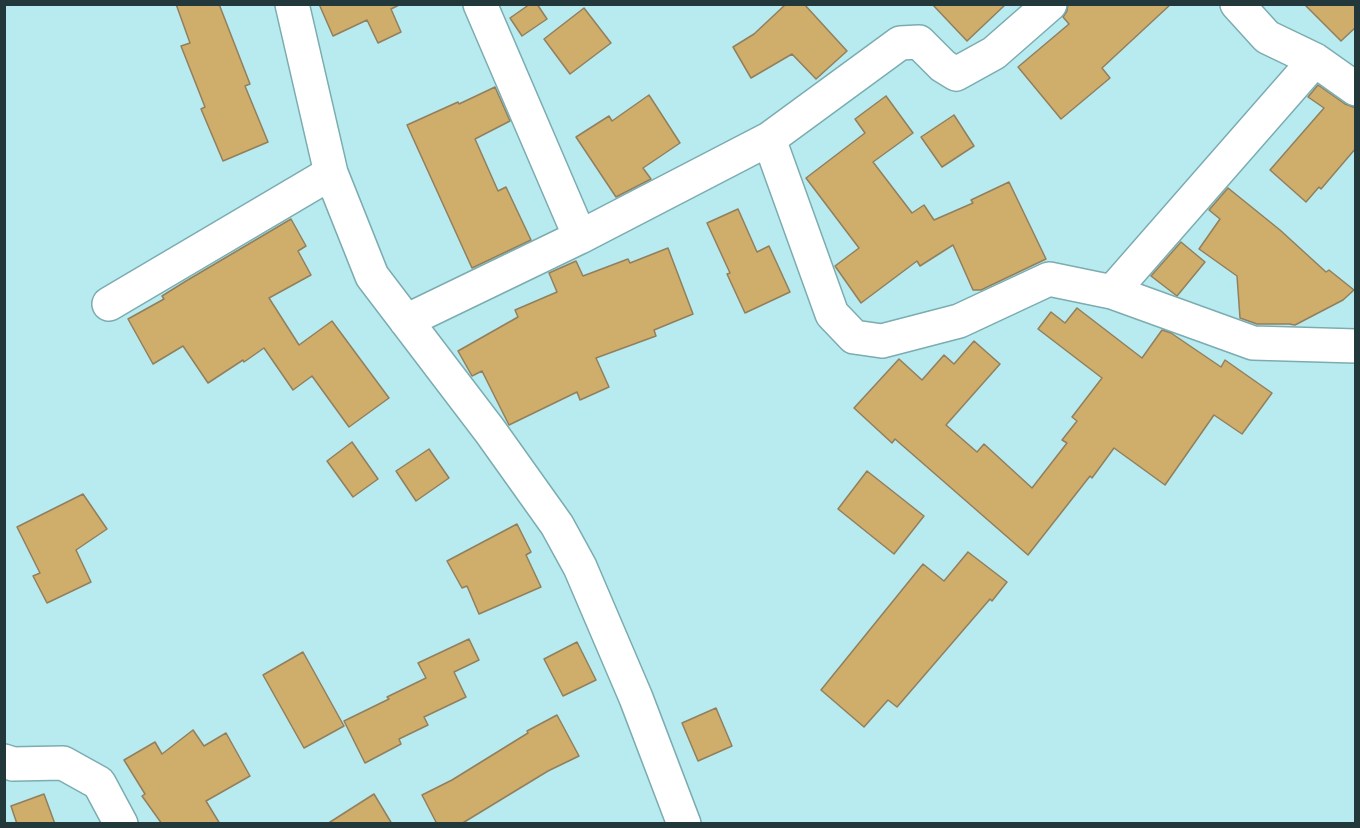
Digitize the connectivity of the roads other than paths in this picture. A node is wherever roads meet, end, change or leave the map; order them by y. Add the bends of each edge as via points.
1 (292, 4) edge
2 (480, 4) edge
3 (1050, 4) edge
4 (1237, 4) edge
5 (1315, 60) junction
6 (1356, 89) edge
7 (769, 139) junction
8 (331, 173) junction
9 (580, 237) junction
10 (1112, 292) junction
11 (109, 303) dead end
12 (406, 321) junction
13 (1356, 346) edge
14 (4, 761) edge
15 (121, 824) edge
16 (684, 824) edge

1 - 8 street
2 - 9 street
3 - 7 street via 994,53 956,74 919,42 900,43
4 - 5 street via 1267,37
5 - 6 street
5 - 10 street
7 - 9 street
7 - 10 street via 832,314 854,337 882,341 959,321 1049,279
8 - 11 street
8 - 12 street via 372,276
9 - 12 street
10 - 13 street via 1253,343
12 - 16 street via 557,525 636,698
14 - 15 street via 63,763 99,783

